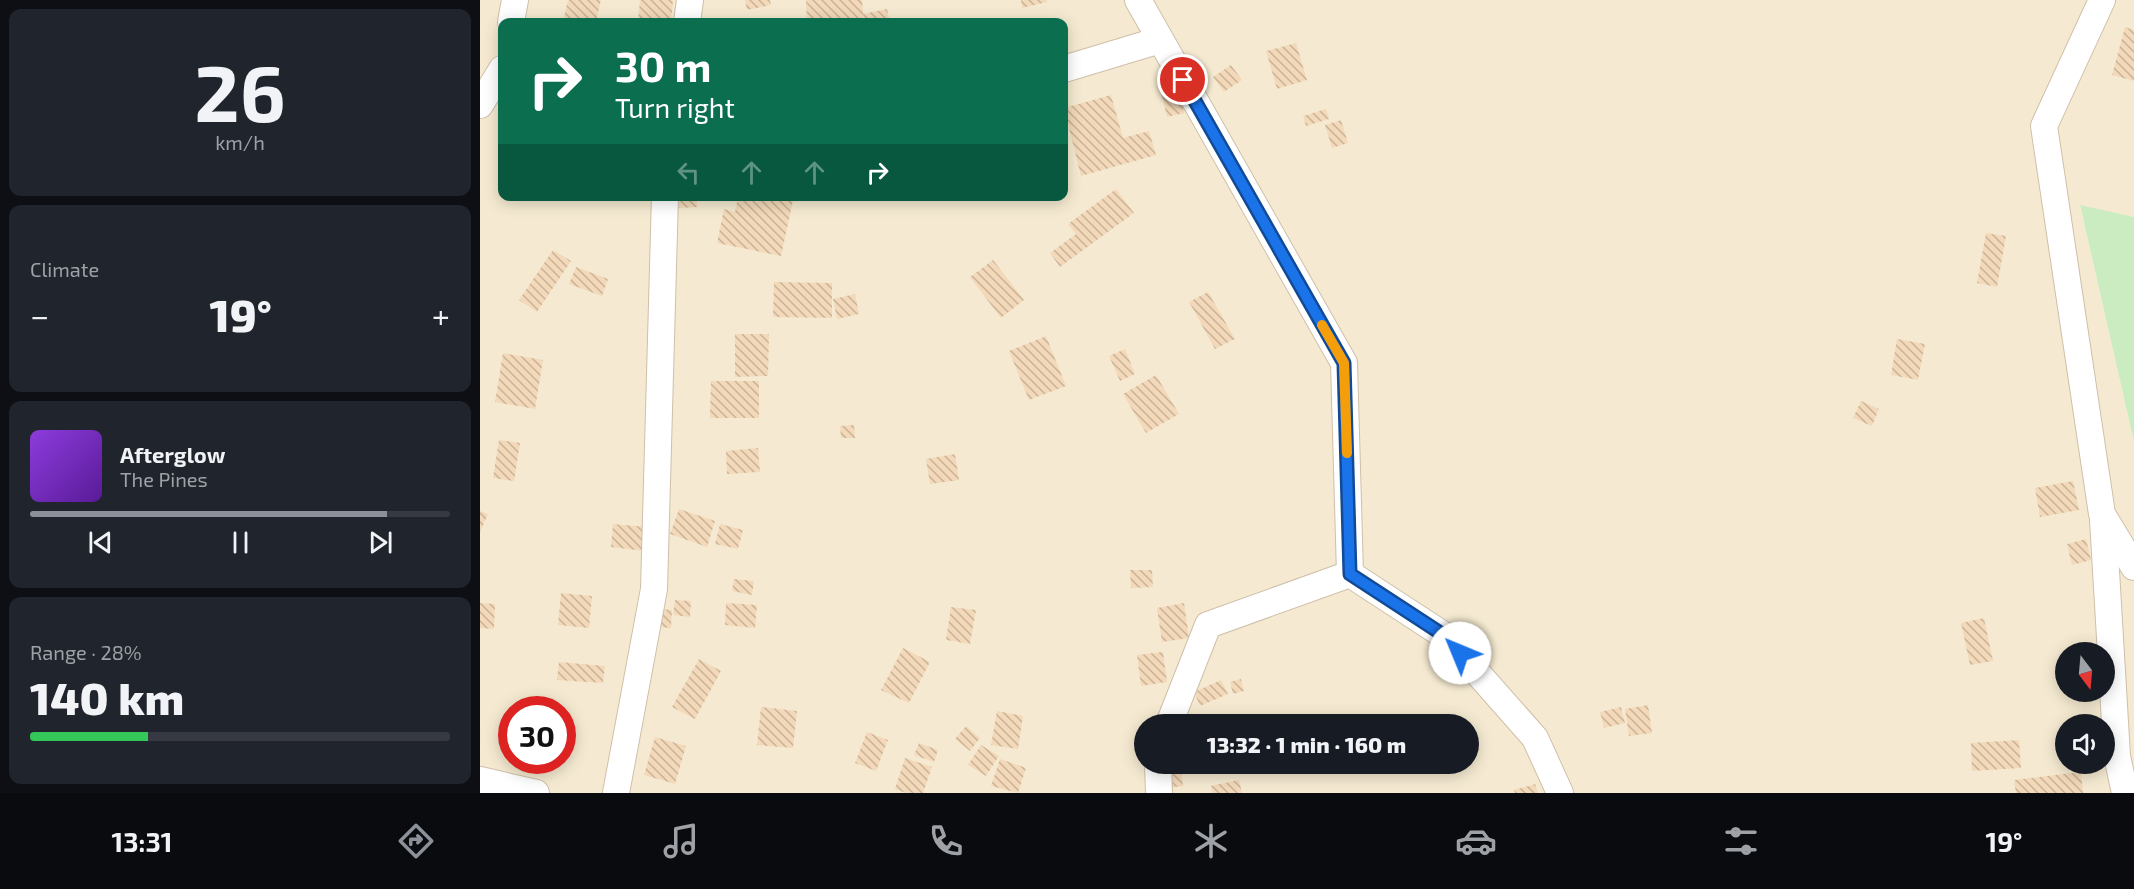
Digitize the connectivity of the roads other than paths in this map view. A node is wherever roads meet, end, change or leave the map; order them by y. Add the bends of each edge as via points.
1 (514, 0) edge
2 (690, 0) edge
3 (1138, 0) edge
4 (2102, 0) edge
5 (512, 18) edge
6 (688, 18) edge
7 (1160, 40) junction
8 (1068, 68) edge
9 (498, 76) edge
10 (480, 105) edge
11 (665, 201) edge
12 (2102, 514) junction
13 (2134, 567) edge
14 (1350, 574) junction
15 (1173, 714) edge
16 (1158, 774) edge
17 (480, 780) edge
18 (536, 793) edge
19 (616, 793) edge
20 (1159, 793) edge
21 (1560, 793) edge
22 (2125, 793) edge

1 - 5 street
2 - 6 street
3 - 7 street
4 - 12 street via 2044,126
7 - 8 street
7 - 14 street via 1344,363
9 - 10 street
11 - 19 street via 654,590
12 - 13 street
12 - 22 street via 2117,756
14 - 15 street via 1208,625
14 - 21 street via 1445,636 1535,738
16 - 20 street
17 - 18 street

